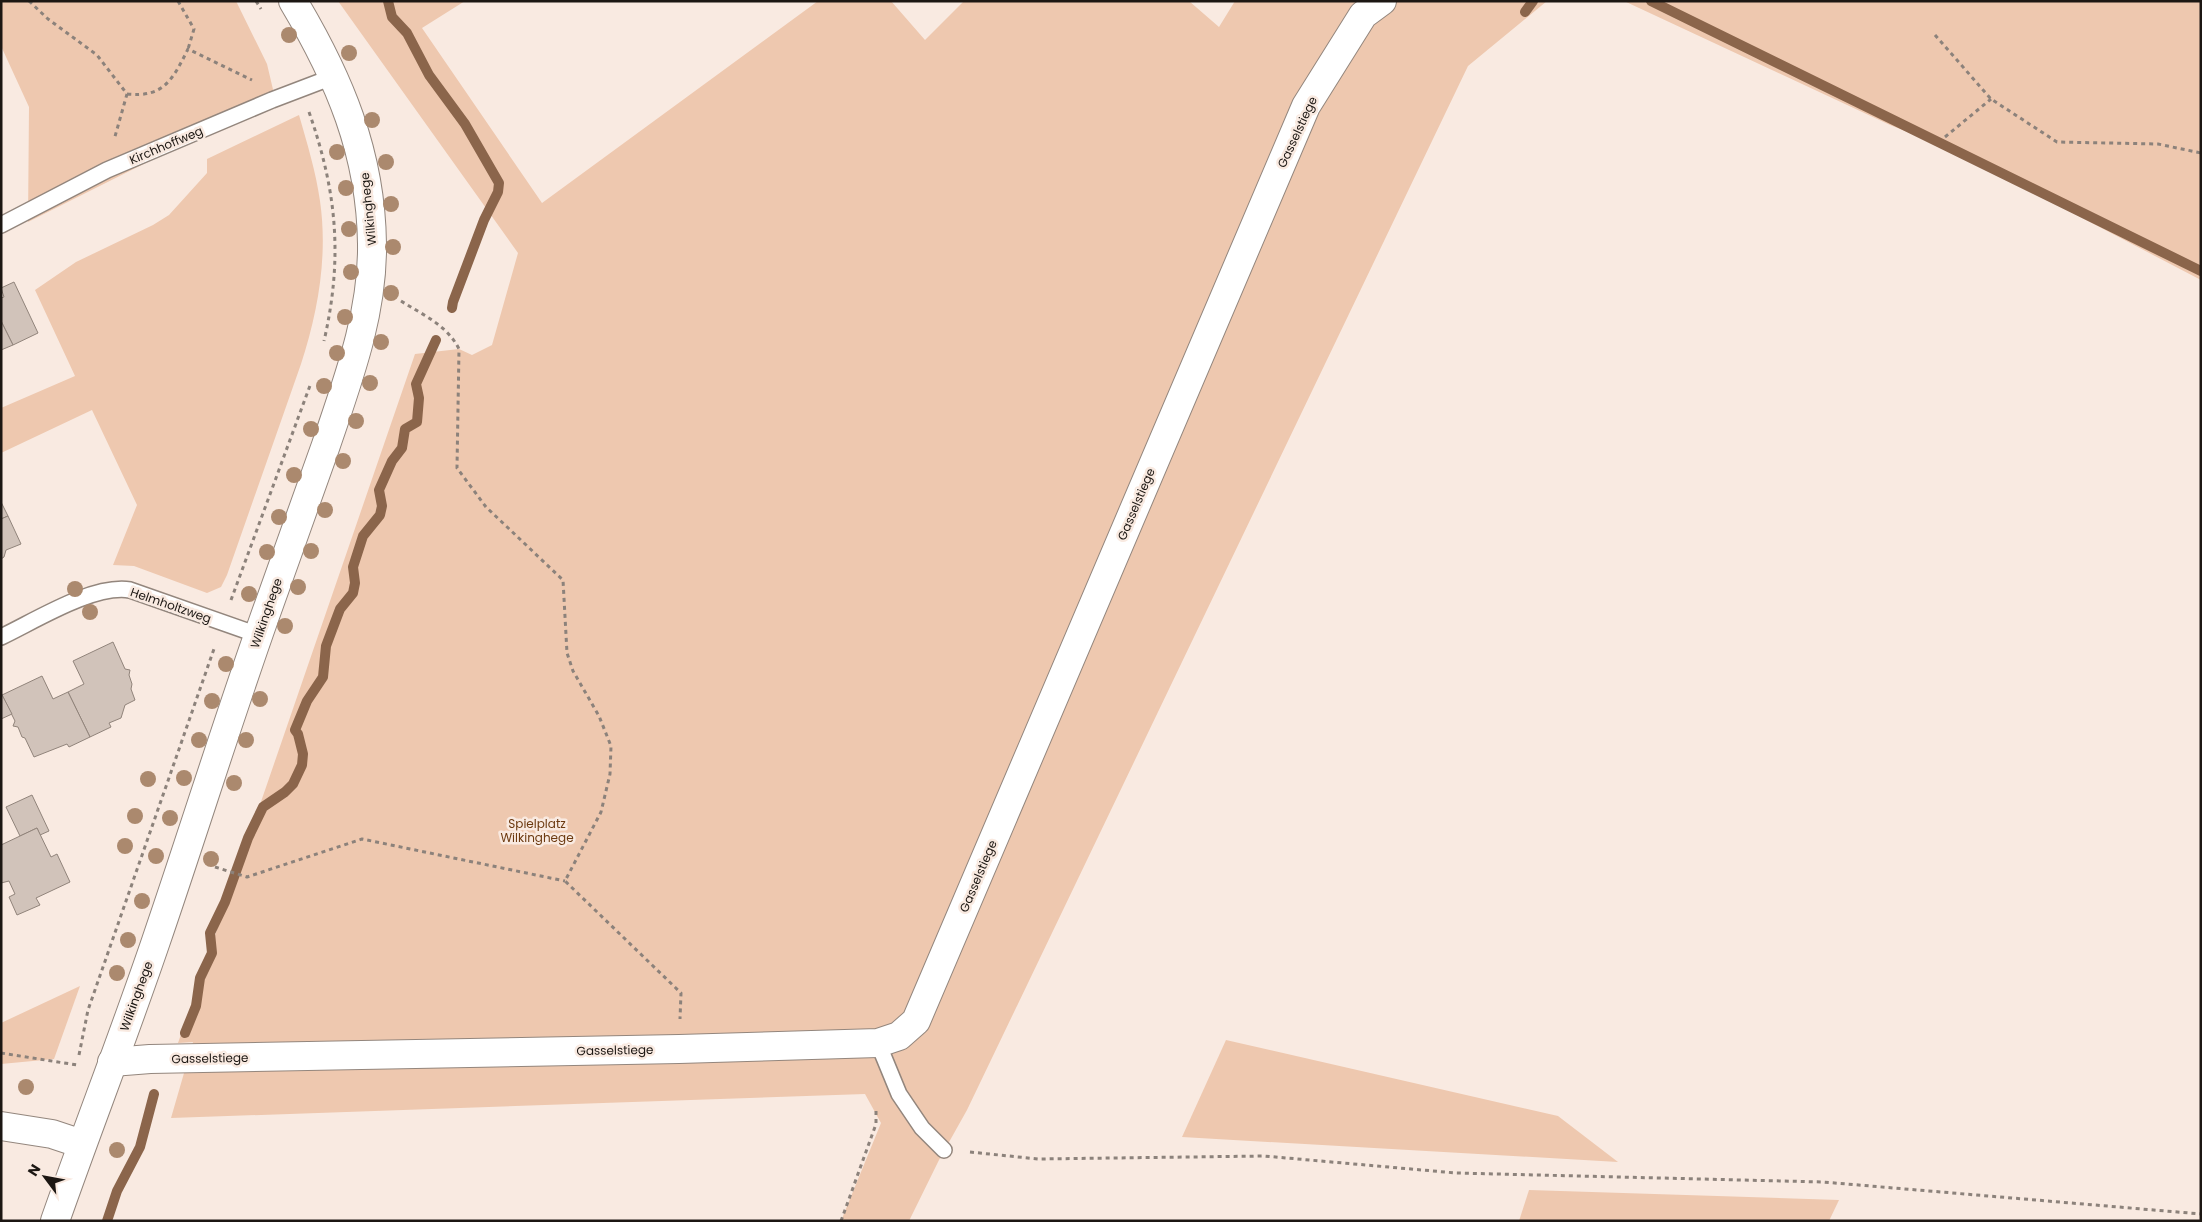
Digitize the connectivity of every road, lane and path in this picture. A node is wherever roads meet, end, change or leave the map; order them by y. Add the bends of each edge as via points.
1 (29, 1) edge
2 (178, 1) edge
3 (293, 1) edge
4 (1382, 1) edge
5 (1935, 35) dead end
6 (188, 49) junction
7 (335, 76) junction
8 (300, 89) junction
9 (127, 94) junction
10 (1991, 99) junction
11 (272, 100) junction
12 (1945, 137) dead end
13 (2201, 153) edge
14 (107, 170) junction
15 (1, 225) edge
16 (401, 301) dead end
17 (322, 348) dead end
18 (314, 374) dead end
19 (223, 623) junction
20 (258, 635) junction
21 (1, 637) edge
22 (214, 867) dead end
23 (565, 881) junction
24 (878, 1043) junction
25 (678, 1049) junction
26 (1, 1053) edge
27 (112, 1062) junction
28 (876, 1106) dead end
29 (1, 1126) edge
30 (82, 1144) junction
31 (944, 1150) joint
32 (2201, 1214) edge
33 (55, 1221) edge
34 (841, 1221) edge

1 - 9 path via 97,55
2 - 6 path via 194,29
3 - 7 street, Wilkinghege
4 - 24 street, Gasselstiege via 1364,14 1306,106 916,1021 899,1036
5 - 10 path
6 - 9 path via 175,75 162,88 144,96
6 - 11 path via 253,81
7 - 8 lane, Kirchhoffweg
7 - 20 street, Wilkinghege via 349,112 369,200 372,246 366,309 352,369
8 - 11 lane, Kirchhoffweg
8 - 17 path via 321,146 332,195 334,283
9 - 14 path
10 - 12 path
10 - 13 path via 2057,142 2158,144
11 - 14 lane, Kirchhoffweg
14 - 15 lane, Kirchhoffweg
16 - 23 path via 445,328 454,338 459,349 457,468 486,507 563,580 567,653 611,746 610,774 601,812
18 - 19 path
19 - 20 lane, Helmholtzweg
19 - 21 lane, Helmholtzweg via 120,588 85,596
19 - 26 path via 88,1010 77,1065
20 - 27 street, Wilkinghege via 156,942
22 - 23 path via 247,877 362,839
23 - 25 path via 681,993
24 - 25 street, Gasselstiege
24 - 31 lane via 899,1094 922,1128
25 - 27 street, Gasselstiege
27 - 30 street, Wilkinghege
28 - 34 path via 876,1124
29 - 30 street via 52,1134
30 - 33 street, Wilkinghege
31 - 32 path via 1038,1159 1264,1156 1456,1173 1823,1182

